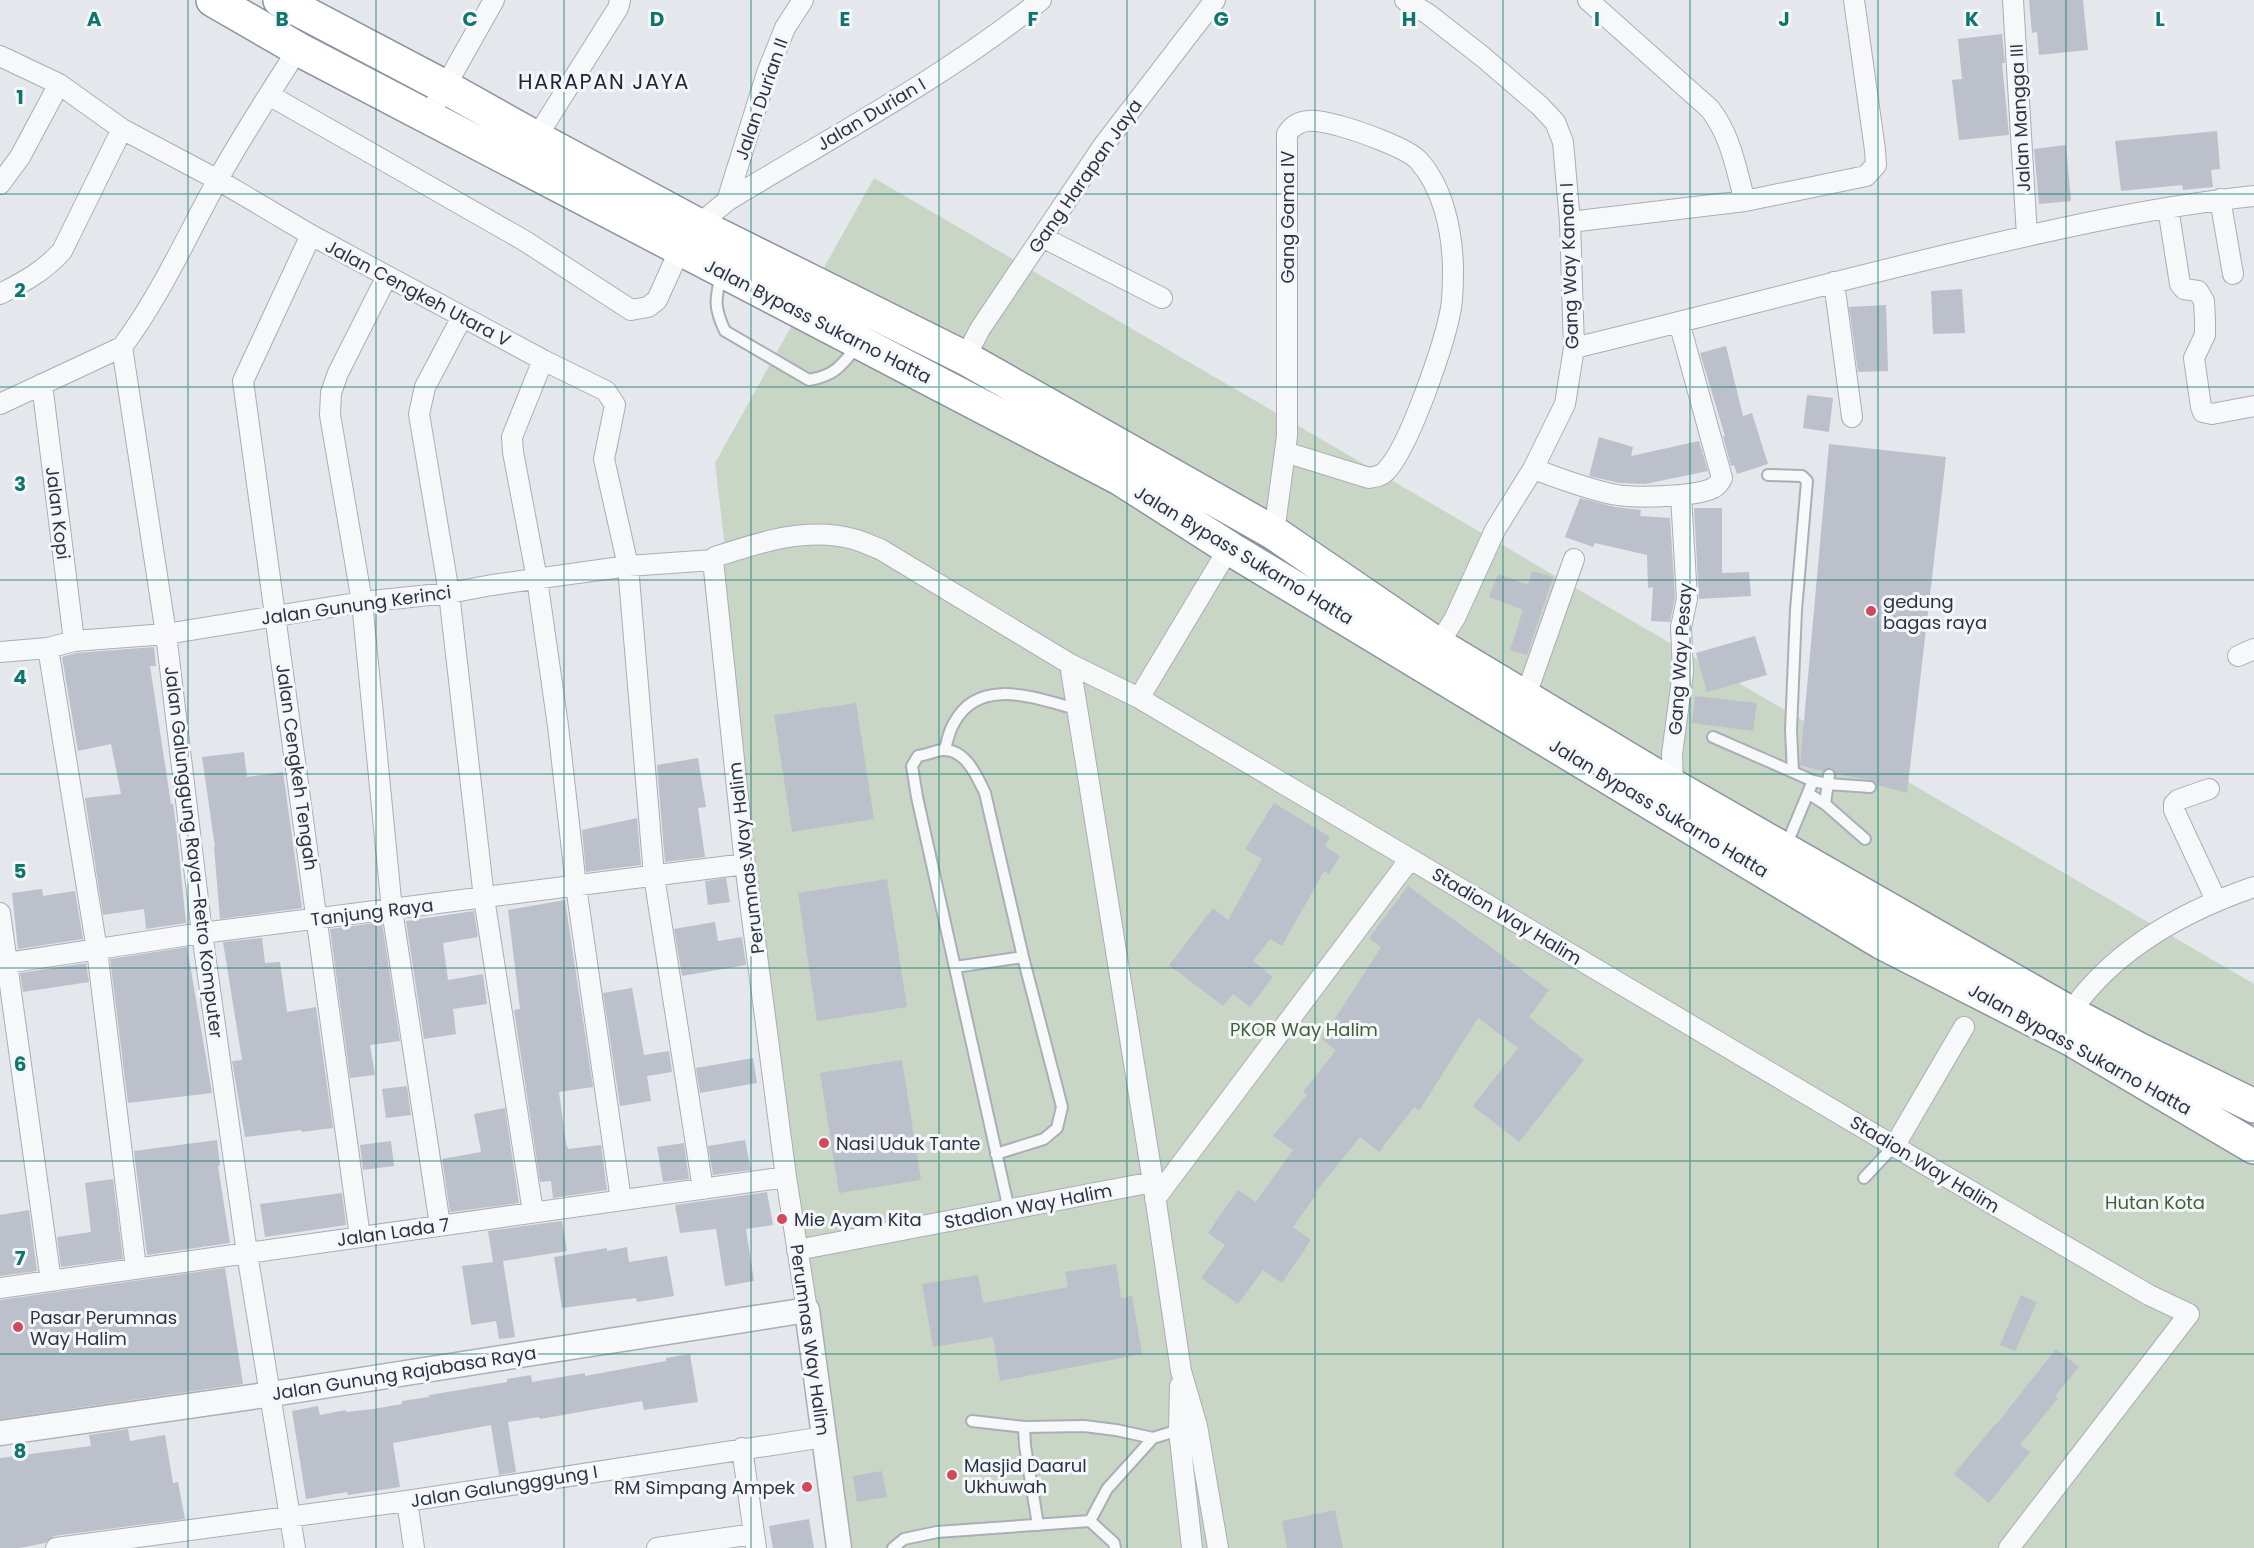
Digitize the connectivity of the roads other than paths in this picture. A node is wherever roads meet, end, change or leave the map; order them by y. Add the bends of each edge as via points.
1 (213, 0) edge
2 (495, 0) edge
3 (620, 0) edge
4 (803, 0) edge
5 (1041, 0) edge
6 (1215, 0) edge
7 (1405, 0) edge
8 (1588, 0) edge
9 (1854, 0) edge
10 (2013, 0) edge
11 (288, 2) edge
12 (370, 47) junction
13 (298, 49) junction
14 (0, 56) edge
15 (358, 81) junction
16 (59, 84) junction
17 (445, 87) junction
18 (269, 95) junction
19 (428, 117) junction
20 (122, 129) junction
21 (536, 138) junction
22 (218, 180) junction
23 (0, 184) edge
24 (2254, 196) edge
25 (2220, 199) junction
26 (727, 201) junction
27 (1745, 201) junction
28 (2168, 208) junction
29 (1570, 222) junction
30 (311, 235) junction
31 (2026, 236) junction
32 (689, 237) junction
33 (1042, 237) junction
34 (722, 272) junction
35 (2233, 274) dead end
36 (387, 276) junction
37 (1834, 282) junction
38 (0, 294) edge
39 (1162, 298) dead end
40 (462, 317) junction
41 (1679, 322) junction
42 (859, 343) junction
43 (122, 347) junction
44 (1574, 348) junction
45 (965, 358) junction
46 (543, 360) junction
47 (42, 384) junction
48 (0, 404) edge
49 (2254, 406) edge
50 (1852, 417) dead end
51 (1285, 452) junction
52 (1533, 469) junction
53 (1768, 475) dead end
54 (1681, 495) junction
55 (1274, 533) junction
56 (1229, 548) junction
57 (1574, 559) dead end
58 (712, 560) junction
59 (627, 566) junction
60 (537, 579) junction
61 (449, 593) junction
62 (362, 602) junction
63 (276, 615) junction
64 (166, 634) junction
65 (74, 641) junction
66 (1438, 645) junction
67 (48, 648) junction
68 (0, 652) edge
69 (1070, 664) junction
70 (1525, 698) junction
71 (1139, 699) junction
72 (1077, 709) junction
73 (1713, 737) dead end
74 (945, 750) junction
75 (1793, 772) junction
76 (1828, 780) junction
77 (1812, 781) junction
78 (1673, 786) junction
79 (1870, 787) dead end
80 (2210, 789) dead end
81 (1809, 794) junction
82 (1825, 804) junction
83 (1866, 839) dead end
84 (1785, 851) junction
85 (1410, 859) junction
86 (745, 864) junction
87 (654, 876) junction
88 (576, 886) junction
89 (2254, 887) edge
90 (484, 898) junction
91 (2216, 900) junction
92 (392, 910) junction
93 (0, 913) edge
94 (318, 919) junction
95 (202, 933) junction
96 (97, 950) junction
97 (1023, 957) junction
98 (3, 964) edge
99 (955, 967) junction
100 (6, 1002) edge
101 (2070, 1012) junction
102 (1964, 1027) dead end
103 (2254, 1106) edge
104 (1895, 1146) junction
105 (2254, 1147) edge
106 (996, 1154) junction
107 (786, 1178) junction
108 (1864, 1178) dead end
109 (703, 1189) junction
110 (1154, 1191) junction
111 (621, 1200) junction
112 (1009, 1210) junction
113 (533, 1212) junction
114 (440, 1225) junction
115 (360, 1237) junction
116 (797, 1250) junction
117 (247, 1253) junction
118 (136, 1269) junction
119 (51, 1281) junction
120 (0, 1288) edge
121 (807, 1310) junction
122 (272, 1394) junction
123 (972, 1421) dead end
124 (1024, 1427) junction
125 (1188, 1428) junction
126 (0, 1433) edge
127 (824, 1437) junction
128 (1153, 1438) junction
129 (741, 1449) junction
130 (407, 1501) junction
131 (291, 1516) junction
132 (1090, 1521) junction
133 (1038, 1525) junction
134 (177, 1540) edge
135 (755, 1541) edge
136 (56, 1548) edge
137 (296, 1548) edge
138 (414, 1548) edge
139 (657, 1548) edge
140 (839, 1548) edge
141 (893, 1548) edge
142 (1115, 1548) edge
143 (1192, 1548) edge
144 (1218, 1548) edge
145 (2009, 1548) edge

1 - 13 highway, Jalan Bypass Sukarno Hatta
2 - 17 street
3 - 21 street
4 - 26 street, Jalan Durian II via 785,28 767,73
5 - 26 street, Jalan Durian I via 945,70
6 - 33 street, Gang Harapan Jaya via 1103,146
7 - 29 street, Gang Way Kanan I via 1483,57 1555,122 1563,142
8 - 27 street via 1710,109 1727,137
9 - 27 street via 1876,165 1866,176
10 - 31 street, Jalan Mangga III
11 - 12 highway, Jalan Bypass Sukarno Hatta
12 - 15 highway
12 - 17 highway, Jalan Bypass Sukarno Hatta
13 - 15 highway, Jalan Bypass Sukarno Hatta
13 - 18 street
14 - 16 street, Jalan Cengkeh Utara V
15 - 19 highway, Jalan Bypass Sukarno Hatta
16 - 20 street, Jalan Cengkeh Utara V
16 - 23 street via 20,157
17 - 19 street
17 - 21 highway, Jalan Bypass Sukarno Hatta
18 - 22 street
18 - 32 street via 525,242 631,310 648,307 657,300 671,263
19 - 32 highway, Jalan Bypass Sukarno Hatta
20 - 22 street, Jalan Cengkeh Utara V
20 - 38 street via 62,251 34,276
21 - 32 highway, Jalan Bypass Sukarno Hatta
22 - 30 street, Jalan Cengkeh Utara V
22 - 43 street via 146,315
24 - 25 street
25 - 28 street
25 - 35 street
26 - 32 street, Jalan Durian I
27 - 29 street
28 - 31 street
28 - 49 street via 2180,284 2184,289 2198,291 2204,301 2205,335 2194,358 2200,407 2212,414
29 - 44 street, Gang Way Kanan I
30 - 36 street, Jalan Cengkeh Utara V
30 - 63 street, Jalan Cengkeh Tengah via 243,381
31 - 37 street
32 - 34 highway, Jalan Bypass Sukarno Hatta
32 - 45 highway, Jalan Bypass Sukarno Hatta
33 - 39 street
33 - 45 street, Gang Harapan Jaya
34 - 42 highway, Jalan Bypass Sukarno Hatta
34 - 42 lane via 715,302 725,331 809,380 837,370
36 - 40 street, Jalan Cengkeh Utara V
36 - 62 street via 338,373 330,415
37 - 41 street
37 - 50 street
40 - 46 street, Jalan Cengkeh Utara V
40 - 61 street via 425,387 419,414
41 - 44 street
41 - 54 street via 1722,478 1713,489
42 - 56 highway, Jalan Bypass Sukarno Hatta via 1121,479
43 - 47 street
43 - 64 street, Jalan Galunggung Raya—Retro Komputer
44 - 52 street, Gang Way Kanan I via 1565,404
45 - 55 highway, Jalan Bypass Sukarno Hatta
46 - 59 street, Jalan Cengkeh Utara V via 606,391 615,405 604,459
46 - 60 street via 512,437
47 - 48 street
47 - 65 street, Jalan Kopi
51 - 51 street, Gang Gama IV via 1287,134 1306,120 1368,134 1418,159 1439,190 1453,266 1451,308 1431,376 1400,450 1387,470 1369,478
51 - 55 street, Gang Gama IV
52 - 54 street via 1619,496
52 - 66 street, Gang Way Kanan I via 1495,530 1455,618
53 - 75 lane via 1802,476 1808,481 1795,634
54 - 78 street, Gang Way Pesay via 1687,599 1680,627 1683,672 1672,754
55 - 66 highway, Jalan Bypass Sukarno Hatta
56 - 71 street
56 - 105 highway, Jalan Bypass Sukarno Hatta via 1881,942 2071,1039
57 - 70 street
58 - 59 street, Jalan Gunung Kerinci
58 - 69 street via 789,536 853,539 905,563
58 - 86 street, Perumnas Way Halim
59 - 60 street, Jalan Gunung Kerinci
59 - 87 street
60 - 61 street, Jalan Gunung Kerinci
60 - 88 street
61 - 62 street, Jalan Gunung Kerinci
61 - 90 street
62 - 63 street, Jalan Gunung Kerinci
62 - 92 street
63 - 64 street, Jalan Gunung Kerinci
63 - 94 street, Jalan Cengkeh Tengah
64 - 65 street, Jalan Gunung Kerinci
64 - 95 street, Jalan Galunggung Raya—Retro Komputer
65 - 67 street, Jalan Gunung Kerinci
66 - 70 highway, Jalan Bypass Sukarno Hatta
67 - 68 street, Jalan Gunung Kerinci
67 - 96 street
69 - 71 street, Stadion Way Halim
69 - 72 street
70 - 78 highway, Jalan Bypass Sukarno Hatta
71 - 85 street, Stadion Way Halim
72 - 74 lane via 1017,693 986,695 970,704 954,722
72 - 110 street
73 - 75 lane
74 - 97 lane via 965,759 985,793
74 - 99 lane via 918,756 912,766
75 - 77 lane
76 - 77 lane
76 - 79 lane
76 - 82 lane
77 - 81 lane
78 - 84 highway, Jalan Bypass Sukarno Hatta
80 - 91 street via 2178,800 2174,810
81 - 82 lane
81 - 84 lane
82 - 83 lane
84 - 101 highway, Jalan Bypass Sukarno Hatta
85 - 104 street, Stadion Way Halim
85 - 110 street
86 - 87 street, Tanjung Raya
86 - 107 street, Perumnas Way Halim
87 - 88 street, Tanjung Raya
87 - 109 street
88 - 90 street, Tanjung Raya
88 - 111 street
89 - 91 street
90 - 92 street, Tanjung Raya
90 - 113 street
91 - 101 street via 2126,953 2082,994
92 - 94 street, Tanjung Raya
92 - 114 street
93 - 98 street
94 - 95 street, Tanjung Raya
94 - 115 street, Jalan Cengkeh Tengah
95 - 96 street, Tanjung Raya
95 - 117 street, Jalan Galunggung Raya—Retro Komputer
96 - 98 street, Tanjung Raya
96 - 118 street
97 - 99 lane
97 - 106 lane via 1062,1107 1057,1128 1044,1139
98 - 100 street
99 - 106 lane
100 - 119 street
101 - 103 highway, Jalan Bypass Sukarno Hatta
102 - 104 street
104 - 108 lane
104 - 145 street, Stadion Way Halim via 2149,1295 2189,1314
106 - 112 lane
107 - 109 street, Jalan Lada 7
107 - 116 street, Perumnas Way Halim
109 - 111 street, Jalan Lada 7
110 - 112 street, Stadion Way Halim
110 - 125 street
111 - 113 street, Jalan Lada 7
112 - 116 street, Stadion Way Halim
113 - 114 street, Jalan Lada 7
114 - 115 street, Jalan Lada 7
115 - 117 street, Jalan Lada 7
116 - 121 street, Perumnas Way Halim
117 - 118 street, Jalan Lada 7
117 - 122 street, Jalan Galunggung Raya—Retro Komputer
118 - 119 street, Jalan Lada 7
119 - 120 street, Jalan Lada 7
121 - 122 street, Jalan Gunung Rajabasa Raya
121 - 127 street, Perumnas Way Halim
122 - 126 street, Jalan Gunung Rajabasa Raya
122 - 131 street, Jalan Galunggung Raya—Retro Komputer
123 - 124 lane
124 - 128 lane via 1084,1426
124 - 133 lane
125 - 128 lane
125 - 143 street
125 - 144 street
127 - 129 street, Jalan Galungggung I
127 - 140 street, Perumnas Way Halim
128 - 132 lane via 1107,1489
129 - 130 street, Jalan Galungggung I
129 - 135 street
130 - 131 street, Jalan Galungggung I
130 - 138 street
131 - 134 street, Jalan Galungggung I
131 - 137 street, Jalan Galunggung Raya—Retro Komputer
132 - 133 lane
132 - 142 lane
133 - 141 lane via 937,1532 904,1539
134 - 136 street, Jalan Galungggung I
135 - 139 street

